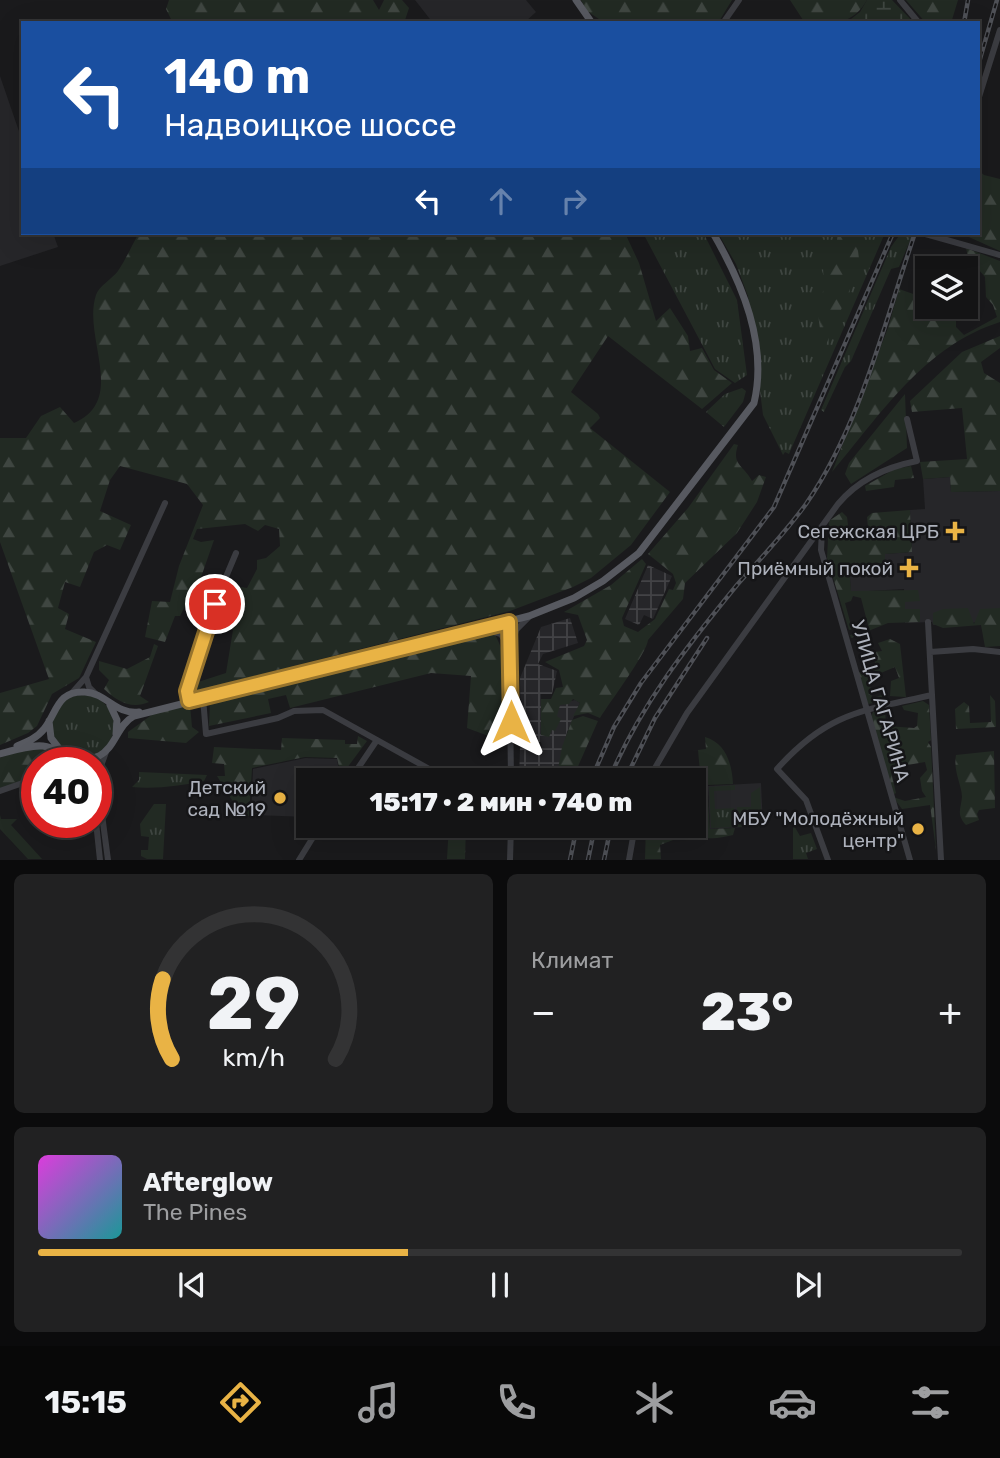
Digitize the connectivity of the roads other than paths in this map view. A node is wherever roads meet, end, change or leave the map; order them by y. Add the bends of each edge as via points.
1 (576, 0) edge
2 (739, 0) edge
3 (900, 0) edge
4 (591, 21) edge
5 (724, 21) edge
6 (917, 21) edge
7 (1000, 30) edge
8 (980, 94) edge
9 (714, 235) edge
10 (953, 236) edge
11 (1000, 255) edge
12 (907, 419) dead end
13 (166, 502) dead end
14 (822, 528) junction
15 (806, 548) junction
16 (821, 550) junction
17 (236, 553) dead end
18 (529, 616) junction
19 (509, 622) junction
20 (928, 622) dead end
21 (474, 630) junction
22 (930, 652) junction
23 (1000, 652) edge
24 (511, 654) junction
25 (86, 677) junction
26 (71, 694) junction
27 (97, 695) junction
28 (932, 695) junction
29 (204, 698) junction
30 (189, 701) junction
31 (108, 702) junction
32 (154, 710) junction
33 (867, 710) junction
34 (50, 719) junction
35 (114, 740) junction
36 (377, 740) junction
37 (58, 747) edge
38 (109, 747) edge
39 (21, 749) edge
40 (0, 753) edge
41 (358, 768) edge
42 (429, 768) edge
43 (511, 768) edge
44 (655, 768) edge
45 (21, 784) edge
46 (0, 791) edge
47 (98, 838) edge
48 (105, 838) edge
49 (312, 838) edge
50 (510, 838) edge
51 (633, 838) edge
52 (100, 859) edge
53 (108, 859) edge
54 (299, 859) edge
55 (510, 859) edge
56 (629, 859) edge
57 (828, 859) edge
58 (910, 859) edge
59 (941, 859) edge

1 - 4 main road
2 - 5 street
3 - 6 street
7 - 8 street
9 - 18 main road via 737,274 748,307 756,354 754,403 639,553 574,598
10 - 11 street
12 - 14 street via 916,461 887,469 859,485 838,504
13 - 25 street
14 - 15 street
14 - 16 street, УЛИЦА ГАГАРИНА
15 - 16 street
15 - 44 street via 687,713
16 - 33 street, УЛИЦА ГАГАРИНА
17 - 30 street via 207,622 187,691
18 - 19 main road
18 - 24 street via 516,630
19 - 21 main road
19 - 24 street
20 - 22 street
21 - 24 street via 498,632
21 - 29 main road
22 - 23 street
22 - 28 street
24 - 43 street
25 - 26 street
25 - 27 street
26 - 27 main road
26 - 34 main road via 55,706
27 - 31 main road
28 - 33 street
28 - 59 street
29 - 30 main road
29 - 36 street via 206,734 314,709
30 - 32 main road
31 - 32 main road via 126,712
31 - 35 main road via 117,720
32 - 35 main road via 130,718
33 - 57 street via 836,719 815,732 777,769 806,800
33 - 58 street, УЛИЦА ГАГАРИНА
34 - 37 main road via 51,738
34 - 40 main road via 38,735
35 - 38 main road
36 - 41 street
36 - 42 street
39 - 40 main road
45 - 46 street
47 - 52 street
48 - 53 street
49 - 54 street
50 - 55 street
51 - 56 street

